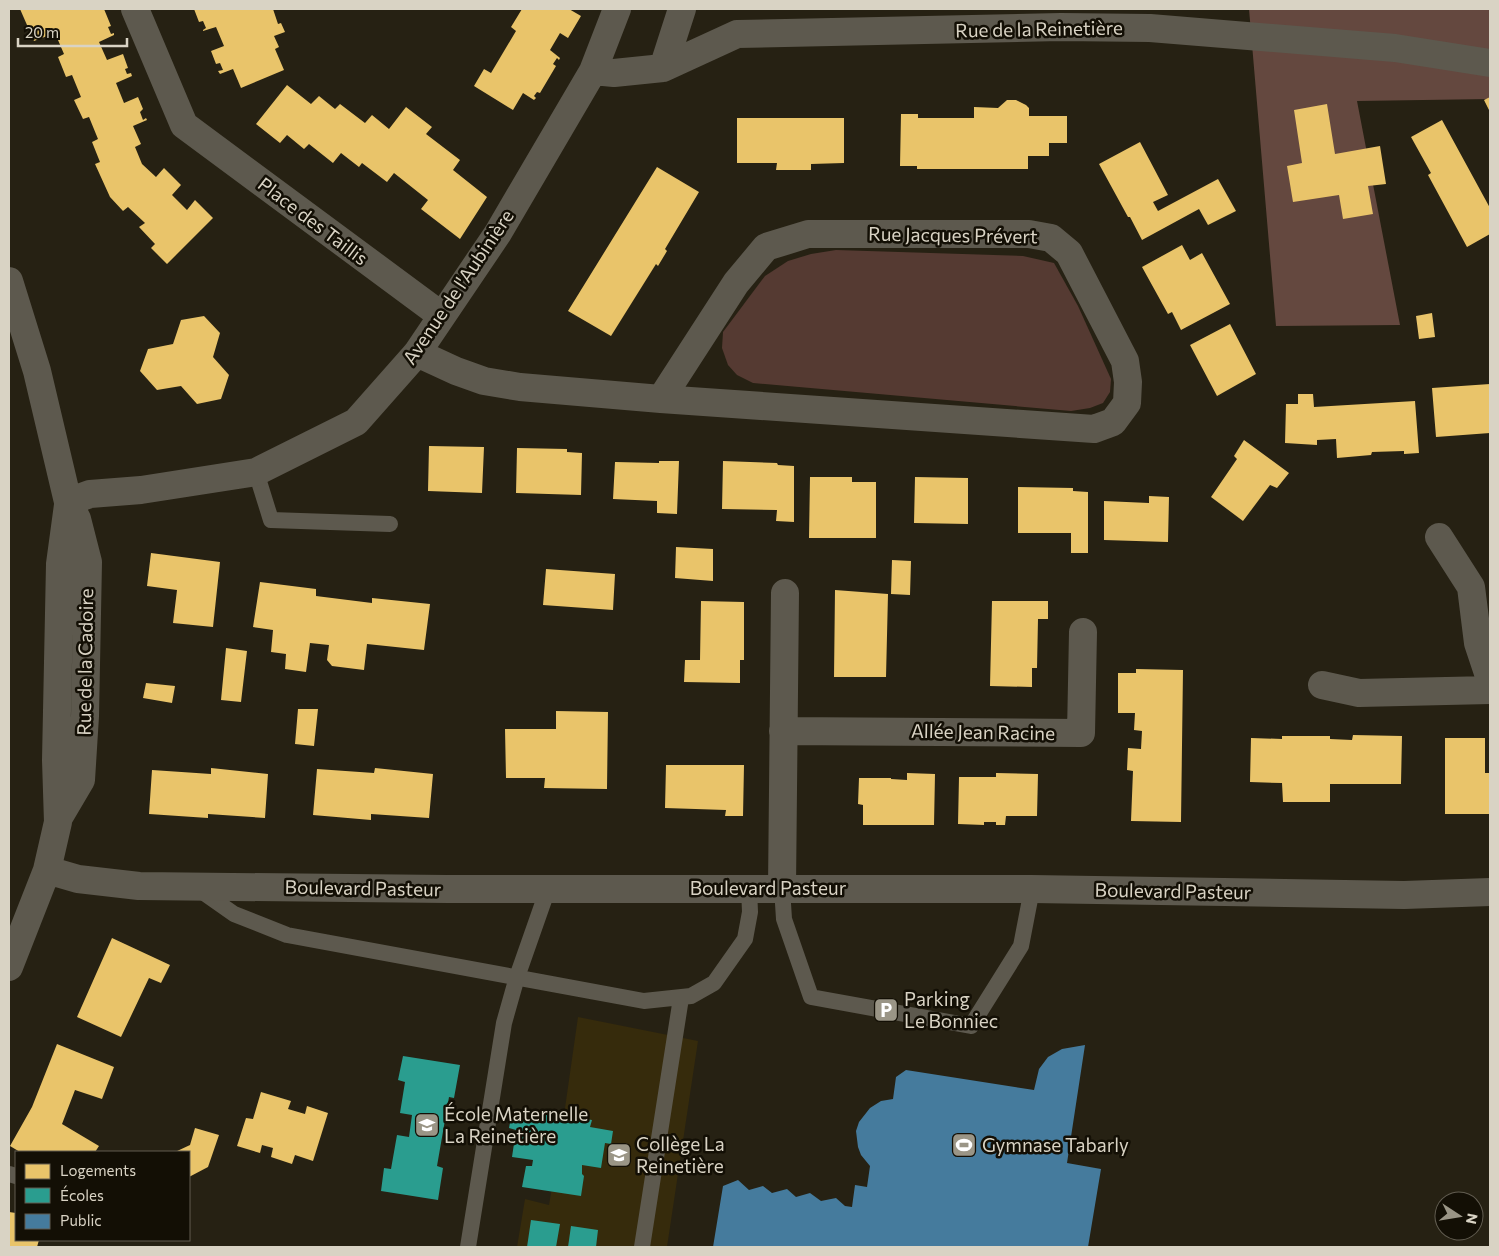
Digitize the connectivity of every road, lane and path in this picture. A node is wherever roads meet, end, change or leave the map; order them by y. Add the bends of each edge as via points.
1 (135, 9) edge
2 (617, 9) edge
3 (682, 9) edge
4 (1490, 63) edge
5 (663, 68) junction
6 (593, 71) junction
7 (9, 281) edge
8 (442, 316) junction
9 (417, 353) junction
10 (661, 399) junction
11 (256, 472) junction
12 (68, 502) junction
13 (390, 524) dead end
14 (1439, 537) dead end
15 (785, 593) dead end
16 (1083, 632) dead end
17 (1490, 680) edge
18 (1322, 685) dead end
19 (1490, 690) edge
20 (783, 731) junction
21 (48, 870) junction
22 (196, 886) junction
23 (542, 888) junction
24 (749, 888) junction
25 (782, 888) junction
26 (1032, 889) junction
27 (1490, 892) edge
28 (9, 967) edge
29 (517, 977) junction
30 (681, 998) junction
31 (468, 1247) edge
32 (642, 1247) edge

1 - 8 street, Place des Taillis via 184,125
2 - 6 street, Avenue de l'Aubinière
3 - 5 street
4 - 5 street, Rue de la Reinetière via 1396,48 1150,28 1061,27 737,34
5 - 6 street, Rue de la Reinetière via 614,73
6 - 8 street, Avenue de l'Aubinière via 498,233
7 - 12 street, Rue de la Cadoire via 37,371
8 - 9 street, Avenue de l'Aubinière
9 - 10 street, Rue Jacques Prévert via 484,381
9 - 11 street, Avenue de l'Aubinière via 356,422
10 - 10 street, Rue Jacques Prévert via 1094,429 1113,422 1122,410 1127,403 1128,382 1125,361 1069,254 1051,238 1029,234 808,234 766,247 736,283
11 - 12 street, Avenue de l'Aubinière via 141,490 90,494
11 - 13 lane via 272,520
12 - 21 street, Rue de la Cadoire via 77,519 88,562 85,716 81,780 58,819
14 - 17 street via 1471,587 1478,643
15 - 20 street
16 - 20 street, Allée Jean Racine via 1081,733
18 - 19 street via 1358,693
20 - 25 street
21 - 22 street, Boulevard Pasteur via 78,879 139,886
21 - 28 street, Rue de la Cadoire
22 - 23 street, Boulevard Pasteur
22 - 29 lane via 234,914 287,935
23 - 24 street, Boulevard Pasteur
23 - 29 lane via 544,900
24 - 25 street, Boulevard Pasteur
24 - 30 lane via 750,912 745,939 714,983
25 - 26 street, Boulevard Pasteur
25 - 26 lane via 784,919 811,997 972,1026 1022,946
26 - 27 street, Boulevard Pasteur via 1404,895
29 - 30 lane via 644,1001
29 - 31 lane via 504,1023
30 - 32 lane

